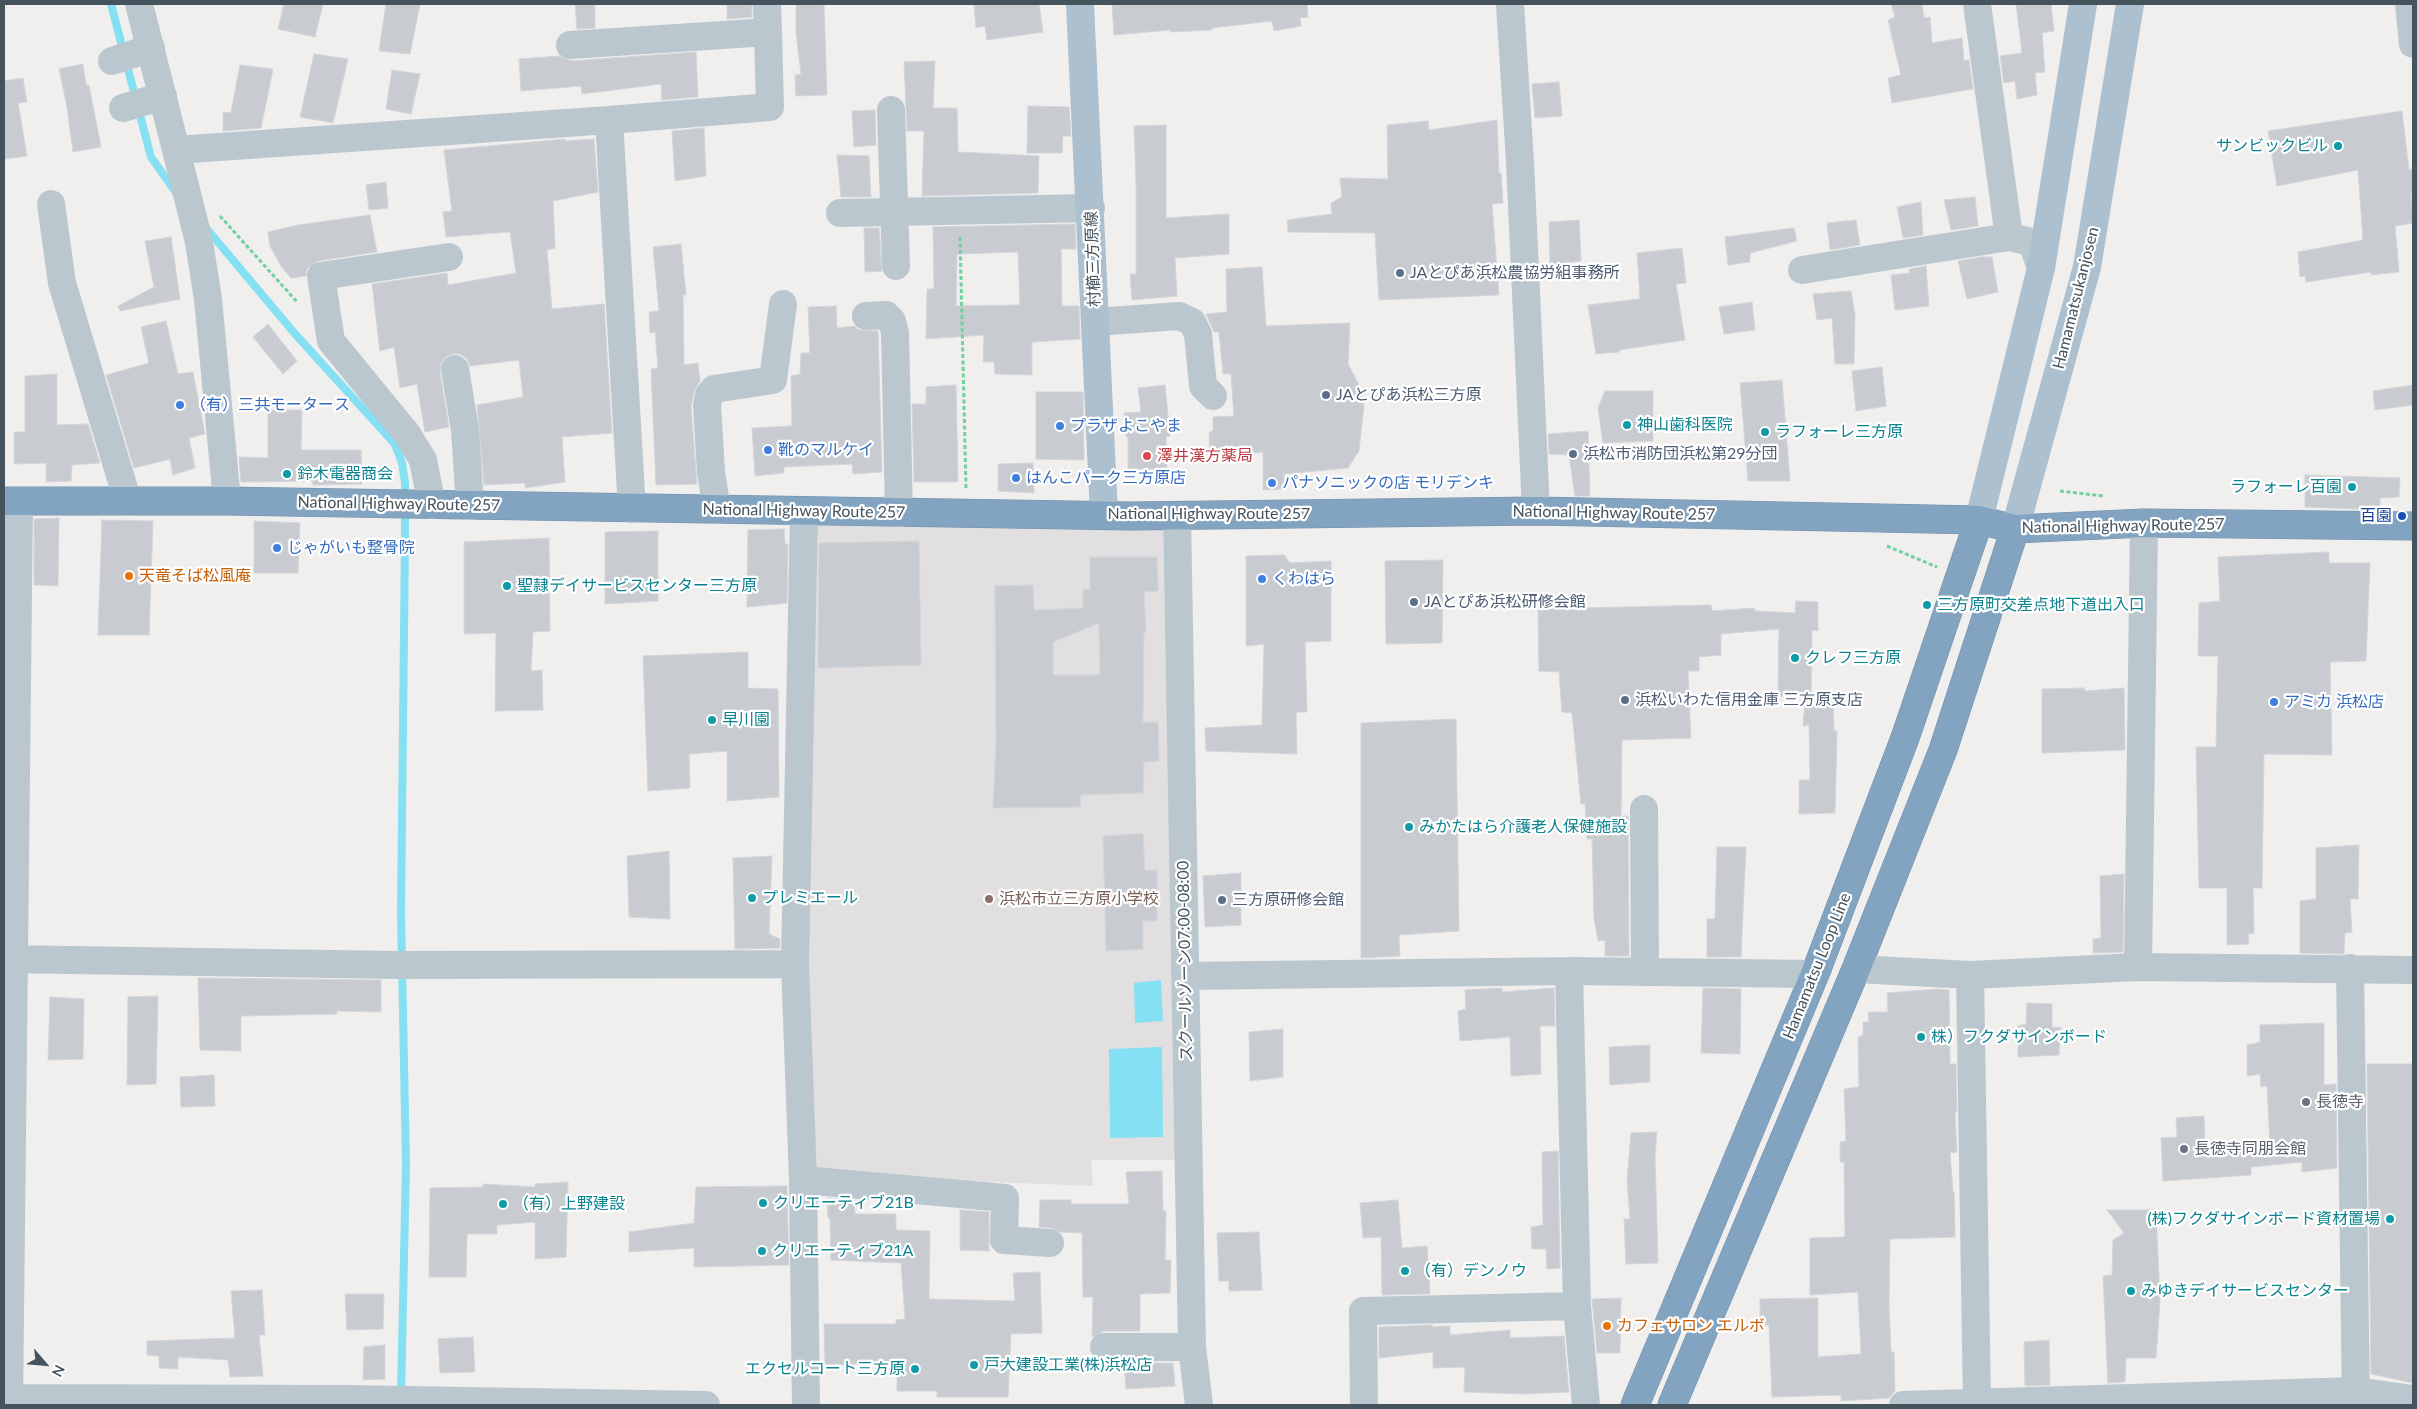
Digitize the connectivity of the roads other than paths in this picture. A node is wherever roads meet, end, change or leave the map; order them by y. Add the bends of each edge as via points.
1 (139, 4) edge
2 (767, 4) edge
3 (1080, 4) edge
4 (1510, 4) edge
5 (1977, 4) edge
6 (2083, 4) edge
7 (2130, 4) edge
8 (2409, 4) edge
9 (768, 32) junction
10 (2413, 44) edge
11 (570, 45) dead end
12 (151, 48) junction
13 (112, 61) dead end
14 (162, 96) junction
15 (123, 108) dead end
16 (891, 110) dead end
17 (609, 120) junction
18 (176, 150) junction
19 (51, 204) dead end
20 (1091, 208) junction
21 (895, 210) junction
22 (840, 212) dead end
23 (2009, 237) junction
24 (449, 257) dead end
25 (896, 266) dead end
26 (2042, 268) junction
27 (1802, 270) dead end
28 (783, 304) dead end
29 (866, 316) dead end
30 (1096, 322) junction
31 (455, 369) dead end
32 (1213, 396) dead end
33 (227, 500) junction
34 (12, 502) edge
35 (128, 502) junction
36 (425, 505) junction
37 (470, 506) junction
38 (632, 509) junction
39 (717, 510) junction
40 (1536, 511) junction
41 (804, 512) junction
42 (899, 513) junction
43 (1104, 515) junction
44 (1177, 516) junction
45 (1979, 520) junction
46 (2144, 523) junction
47 (2413, 526) edge
48 (2014, 529) junction
49 (10, 731) edge
50 (1644, 809) dead end
51 (10, 817) edge
52 (9, 959) edge
53 (795, 964) junction
54 (2138, 967) junction
55 (2350, 968) junction
56 (1856, 970) junction
57 (2413, 970) edge
58 (1569, 971) junction
59 (1645, 971) junction
60 (1815, 974) junction
61 (1970, 975) junction
62 (1185, 976) junction
63 (804, 1180) junction
64 (1050, 1243) dead end
65 (1577, 1306) junction
66 (1104, 1347) dead end
67 (1192, 1347) junction
68 (2356, 1398) edge
69 (2413, 1399) edge
70 (8, 1400) edge
71 (248, 1402) edge
72 (346, 1402) edge
73 (2134, 1402) edge
74 (434, 1403) edge
75 (485, 1403) edge
76 (534, 1403) edge
77 (1977, 1404) edge
78 (706, 1405) edge
79 (806, 1405) edge
80 (1199, 1405) edge
81 (1364, 1405) edge
82 (1586, 1405) edge
83 (1634, 1405) edge
84 (1672, 1405) edge
85 (1903, 1405) edge

1 - 12 street
2 - 9 street
3 - 20 main road, 村櫛三方原線
4 - 40 street
5 - 23 street
6 - 26 main road
7 - 48 main road, Hamamatsukanjosen via 2087,267
8 - 10 street
9 - 11 street
9 - 17 street via 770,106
12 - 13 street
12 - 14 street
14 - 15 street
14 - 18 street
16 - 21 street
17 - 18 street
17 - 38 street
18 - 33 street via 199,242 208,299
19 - 35 street via 62,283
20 - 21 street
20 - 30 main road, 村櫛三方原線
21 - 22 street
21 - 25 street
23 - 26 street via 2032,242
23 - 27 street
24 - 36 street via 321,276 331,341 407,434 423,460
26 - 45 main road
28 - 39 street via 773,380 714,389 709,395 711,472
29 - 42 street via 886,314 896,333
30 - 32 street via 1179,316 1192,322 1198,334 1203,386
30 - 43 main road, 村櫛三方原線
31 - 37 street
33 - 35 highway, National Highway Route 257
33 - 36 highway, National Highway Route 257
34 - 35 highway, National Highway Route 257
34 - 49 street
36 - 37 highway, National Highway Route 257
37 - 38 highway, National Highway Route 257
38 - 39 highway, National Highway Route 257
39 - 41 highway, National Highway Route 257
40 - 44 highway, National Highway Route 257
40 - 45 highway, National Highway Route 257
41 - 42 highway, National Highway Route 257
41 - 53 street
42 - 43 highway, National Highway Route 257
43 - 44 highway, National Highway Route 257
44 - 62 street, スクールゾーン07:00-08:00
45 - 48 highway, National Highway Route 257
45 - 60 highway, Hamamatsu Loop Line via 1905,738
46 - 47 highway, National Highway Route 257
46 - 48 highway, National Highway Route 257
46 - 54 street
48 - 56 highway via 1943,750
49 - 51 street
50 - 59 street
51 - 52 street
52 - 53 street via 410,965
52 - 70 street
53 - 63 street
54 - 55 street
54 - 61 street
55 - 57 street
55 - 68 street
56 - 61 street
56 - 84 highway
58 - 59 street
58 - 62 street
58 - 65 street
59 - 60 street
60 - 83 highway, Hamamatsu Loop Line
61 - 77 street
62 - 67 street, スクールゾーン07:00-08:00
63 - 64 street via 1005,1198 1004,1240
63 - 79 street
65 - 81 street via 1363,1311
65 - 82 street
66 - 67 street
67 - 80 street, スクールゾーン07:00-08:00
68 - 69 street
68 - 73 street
70 - 71 street
71 - 72 street
72 - 74 street
73 - 77 street
74 - 75 street
75 - 76 street
76 - 78 street
77 - 85 street

